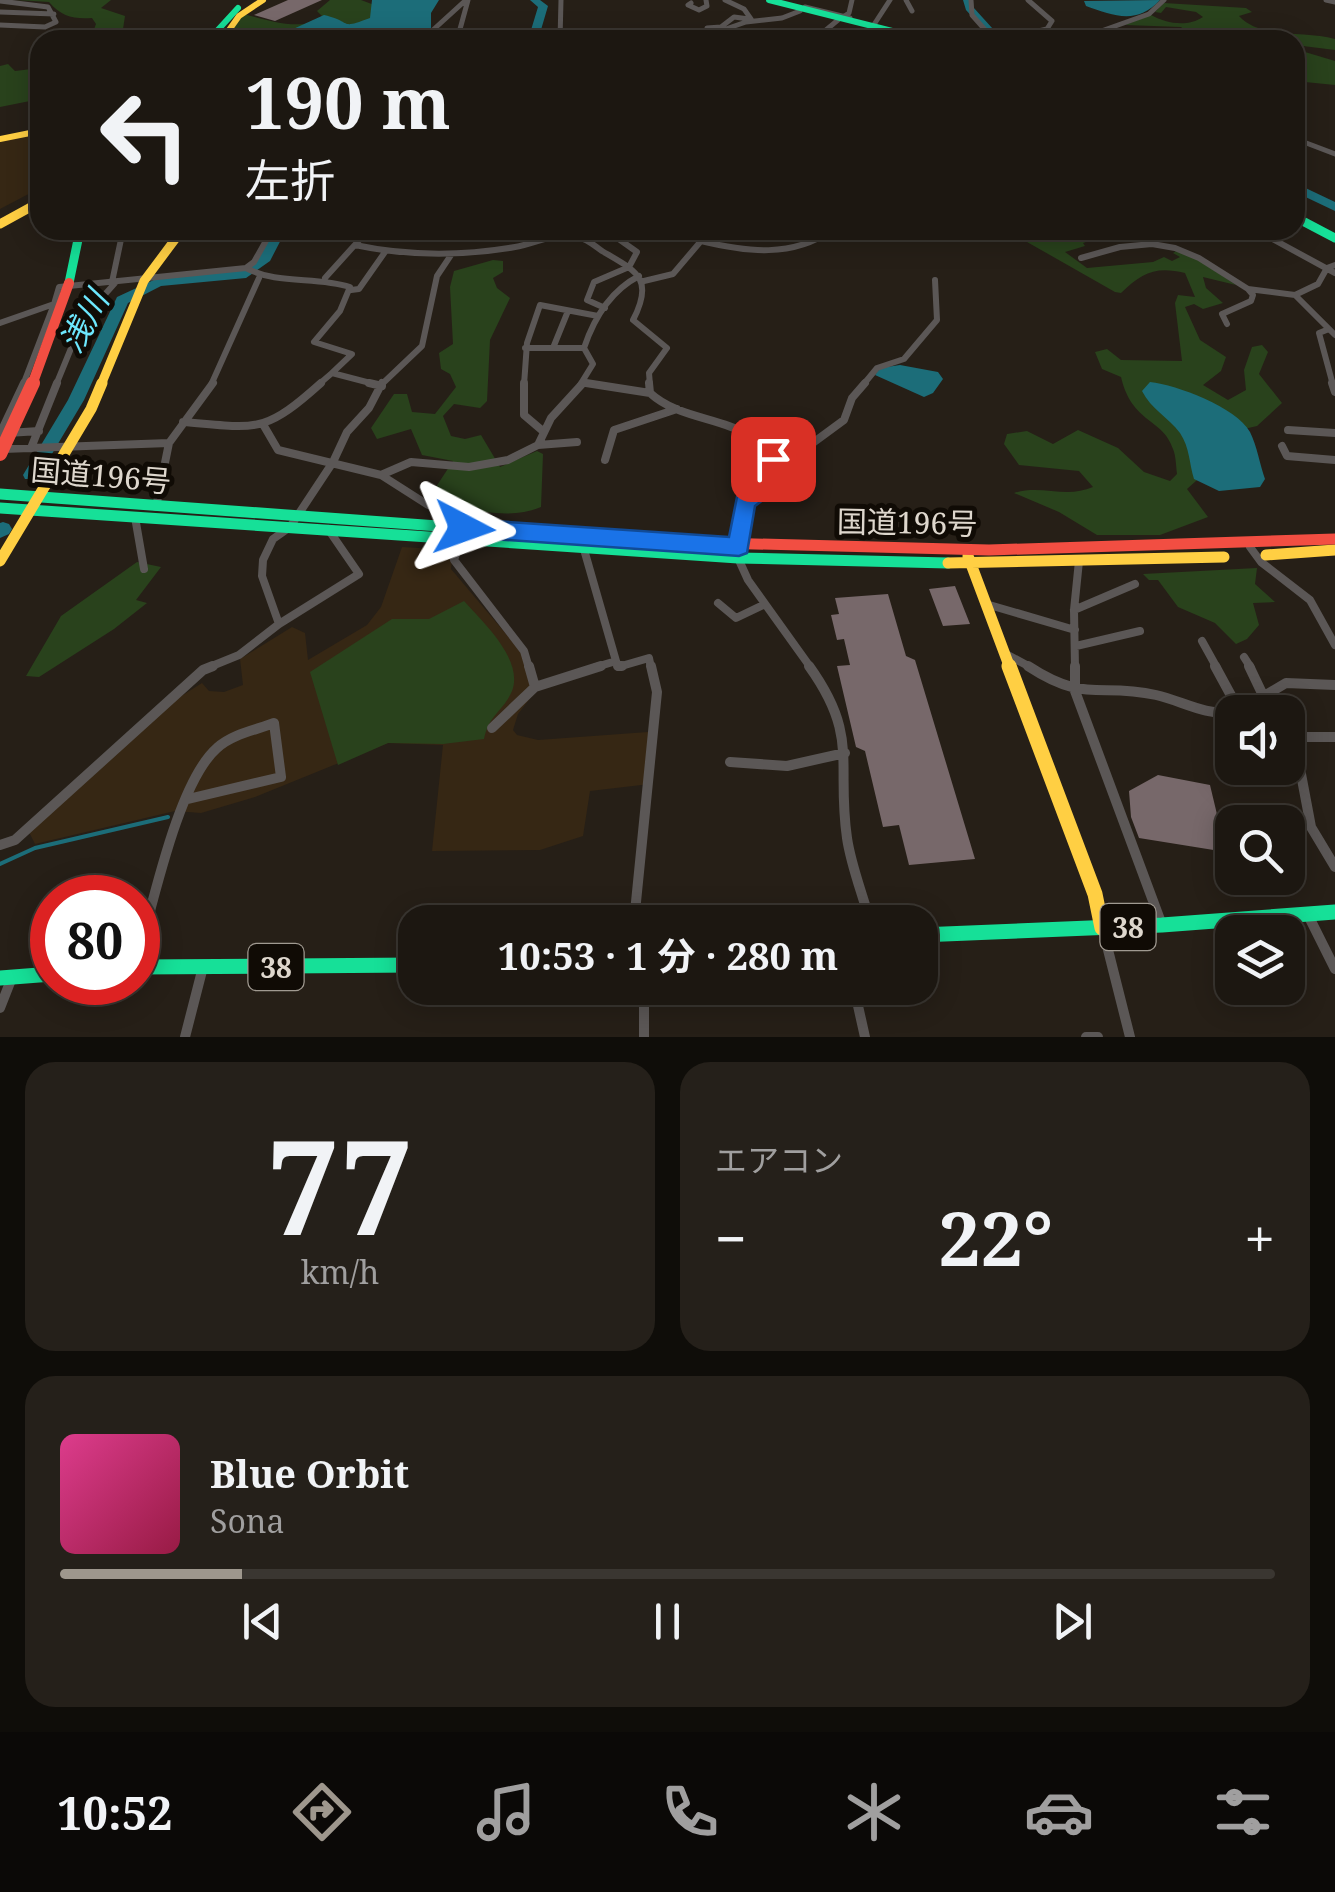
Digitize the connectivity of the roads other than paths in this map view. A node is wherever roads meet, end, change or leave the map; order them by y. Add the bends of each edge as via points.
1 (252, 0) edge
2 (263, 0) edge
3 (467, 0) edge
4 (561, 0) edge
5 (710, 0) edge
6 (770, 0) edge
7 (852, 0) edge
8 (888, 0) edge
9 (906, 0) edge
10 (971, 0) edge
11 (1028, 0) edge
12 (1164, 0) edge
13 (1326, 0) edge
14 (0, 1) edge
15 (1335, 2) edge
16 (691, 3) dead end
17 (724, 3) edge
18 (912, 11) dead end
19 (0, 12) edge
20 (54, 14) junction
21 (841, 18) junction
22 (754, 21) junction
23 (0, 25) edge
24 (707, 28) dead end
25 (1047, 29) joint
26 (218, 30) edge
27 (227, 30) edge
28 (433, 30) edge
29 (460, 30) edge
30 (560, 30) edge
31 (727, 30) edge
32 (826, 30) edge
33 (867, 30) edge
34 (868, 30) edge
35 (871, 30) edge
36 (986, 30) edge
37 (1042, 30) edge
38 (1104, 30) edge
39 (30, 131) edge
40 (0, 137) edge
41 (1305, 143) edge
42 (1335, 154) edge
43 (30, 207) edge
44 (1305, 222) edge
45 (0, 224) edge
46 (1335, 238) edge
47 (78, 240) edge
48 (121, 240) edge
49 (175, 240) edge
50 (266, 240) edge
51 (362, 240) edge
52 (548, 240) edge
53 (581, 240) edge
54 (620, 240) edge
55 (817, 240) edge
56 (1277, 240) edge
57 (701, 241) joint
58 (355, 245) junction
59 (385, 252) junction
60 (451, 255) junction
61 (1081, 258) dead end
62 (1331, 266) edge
63 (629, 267) junction
64 (246, 268) junction
65 (1335, 273) edge
66 (259, 278) junction
67 (325, 278) junction
68 (642, 278) junction
69 (935, 280) dead end
70 (144, 281) junction
71 (113, 282) junction
72 (351, 290) junction
73 (1248, 290) junction
74 (1294, 295) junction
75 (54, 304) junction
76 (605, 308) junction
77 (568, 311) junction
78 (598, 316) junction
79 (0, 324) edge
80 (1227, 324) dead end
81 (1332, 332) edge
82 (525, 348) junction
83 (554, 348) junction
84 (584, 348) junction
85 (332, 373) junction
86 (586, 383) junction
87 (382, 386) junction
88 (1335, 392) edge
89 (650, 393) junction
90 (676, 409) junction
91 (182, 422) junction
92 (264, 426) junction
93 (1288, 430) dead end
94 (38, 431) junction
95 (544, 432) junction
96 (1335, 433) edge
97 (0, 434) edge
98 (169, 442) junction
99 (577, 442) dead end
100 (538, 445) junction
101 (1282, 446) dead end
102 (70, 447) junction
103 (31, 448) junction
104 (0, 451) edge
105 (605, 460) dead end
106 (1335, 460) edge
107 (334, 462) junction
108 (776, 470) junction
109 (382, 475) junction
110 (0, 494) edge
111 (40, 497) junction
112 (156, 507) junction
113 (0, 508) edge
114 (31, 511) junction
115 (135, 517) junction
116 (294, 522) junction
117 (328, 529) junction
118 (463, 533) junction
119 (1335, 539) edge
120 (583, 546) junction
121 (1335, 550) edge
122 (1252, 551) junction
123 (738, 552) junction
124 (1079, 556) junction
125 (969, 558) junction
126 (0, 561) edge
127 (144, 569) dead end
128 (1135, 584) dead end
129 (718, 603) dead end
130 (986, 604) junction
131 (763, 606) junction
132 (1074, 610) junction
133 (280, 624) junction
134 (1075, 630) junction
135 (1140, 631) dead end
136 (1202, 641) dead end
137 (1076, 646) junction
138 (1335, 646) edge
139 (1005, 653) junction
140 (1244, 658) dead end
141 (616, 661) junction
142 (1335, 685) edge
143 (535, 687) junction
144 (1075, 691) junction
145 (1229, 695) edge
146 (1266, 695) edge
147 (1271, 695) edge
148 (1215, 715) edge
149 (492, 728) dead end
150 (1305, 737) edge
151 (1335, 737) edge
152 (845, 753) junction
153 (730, 762) dead end
154 (1303, 785) edge
155 (188, 799) junction
156 (0, 846) edge
157 (1335, 867) edge
158 (160, 887) edge
159 (636, 905) edge
160 (865, 905) edge
161 (1335, 912) edge
162 (1307, 913) junction
163 (1162, 925) junction
164 (1102, 928) junction
165 (938, 934) edge
166 (398, 966) edge
167 (160, 968) edge
168 (202, 968) junction
169 (1335, 969) edge
170 (6, 978) edge
171 (644, 1005) edge
172 (858, 1005) edge
173 (0, 1008) edge
174 (186, 1037) edge
175 (644, 1037) edge
176 (866, 1037) edge
177 (1086, 1037) edge
178 (1098, 1037) edge
179 (1130, 1037) edge

1 - 26 main road
2 - 27 main road
3 - 28 street
3 - 29 street
4 - 30 street
5 - 16 street via 699,10
6 - 33 main road
7 - 21 street
8 - 35 street
9 - 18 street
10 - 36 street via 972,15
11 - 25 street via 1052,21
12 - 38 street via 1148,14
13 - 15 street
14 - 20 street via 48,7
17 - 22 street via 736,4
19 - 20 street
20 - 23 street via 56,22 44,27
21 - 22 street via 802,9 767,26
21 - 32 street
21 - 34 street
22 - 24 street via 734,17
22 - 31 street
25 - 37 street
39 - 40 main road
41 - 42 street
43 - 45 main road
44 - 46 main road
47 - 104 main road, bridge via 57,324
48 - 71 street
49 - 70 main road
50 - 64 street
51 - 58 street
52 - 60 street
53 - 63 street
54 - 63 street via 636,252
55 - 57 street via 796,248 730,250
56 - 62 street
57 - 68 street via 674,274
58 - 59 street
58 - 67 street
59 - 60 street
59 - 72 street
60 - 87 street via 437,276 422,346
61 - 73 street via 1120,247 1162,246 1199,258
62 - 65 street
62 - 74 street via 1318,284
63 - 68 street
63 - 76 street via 594,282 587,300
64 - 66 street
64 - 70 street
66 - 67 street
66 - 91 street via 207,395
67 - 72 street
68 - 76 street via 624,282
68 - 89 street via 646,298 633,320 667,348 648,373
69 - 108 street via 937,320 918,344 904,360 877,368 852,398 844,420
70 - 71 street
70 - 102 main road
71 - 75 street via 59,286
71 - 94 street via 82,319
72 - 85 street via 314,342 352,354
73 - 74 street
73 - 80 street via 1251,301 1222,314
74 - 81 street
75 - 79 street
75 - 97 street
76 - 78 street
77 - 78 street
77 - 82 street via 540,305
77 - 83 street
78 - 84 street
81 - 88 street via 1319,334
82 - 83 street
82 - 95 street via 524,415
83 - 84 street
84 - 86 street via 593,364
85 - 87 street
85 - 92 street
86 - 89 street
86 - 95 street via 561,404
87 - 107 street via 347,432
89 - 90 street
90 - 105 street via 614,430
90 - 108 street via 758,438
91 - 92 street
91 - 98 street
92 - 107 street via 278,450
93 - 96 street
94 - 97 street
94 - 103 street
95 - 100 street
98 - 102 street
98 - 112 street
99 - 100 street
100 - 109 street via 488,464 411,462
101 - 106 street via 1287,456
102 - 103 street
102 - 111 main road
103 - 104 street
107 - 109 street
107 - 116 street
108 - 123 street via 745,503
109 - 118 street via 428,505 465,512
110 - 111 main road, 国道196号
111 - 112 main road, 国道196号
111 - 114 main road
112 - 116 main road, 国道196号
113 - 114 main road, 国道196号
114 - 115 main road, 国道196号
114 - 126 main road
115 - 116 main road, 国道196号
115 - 127 street
116 - 117 main road, 国道196号
116 - 118 main road, 国道196号
116 - 133 street via 272,539 263,560 267,596
117 - 118 main road, 国道196号
117 - 133 street via 359,574
118 - 120 main road, 国道196号
118 - 123 main road, 国道196号
118 - 143 street via 454,560 524,650
119 - 122 main road, 国道196号
120 - 123 main road, 国道196号
120 - 141 street
121 - 122 main road, 国道196号
122 - 124 main road, 国道196号
122 - 138 street via 1264,569 1307,597
123 - 125 main road, 国道196号
123 - 131 street
124 - 125 main road, 国道196号
124 - 132 street
125 - 130 main road
128 - 132 street
129 - 131 street via 736,618
130 - 134 street
130 - 139 main road
131 - 152 street via 828,692
132 - 134 street
133 - 156 street via 239,655 203,670 15,840
134 - 137 street
135 - 137 street
136 - 145 street
137 - 144 street
139 - 144 street
139 - 164 main road
140 - 146 street
141 - 143 street
141 - 159 street via 618,668 649,658 657,692
142 - 147 street via 1296,681
143 - 149 street via 517,695
144 - 148 street via 1153,694
144 - 163 street
150 - 151 street
152 - 153 street via 787,766
152 - 160 street via 847,838
154 - 157 street via 1311,827
155 - 155 street via 198,769 217,748 274,722 282,776
155 - 158 street
161 - 162 main road, 38
162 - 163 main road, 38
162 - 169 street
163 - 164 main road, 38
164 - 165 main road, 38
164 - 179 street
166 - 168 main road, 38
167 - 168 main road, 38
168 - 174 street
170 - 173 street
171 - 175 street
172 - 176 street
177 - 178 street

